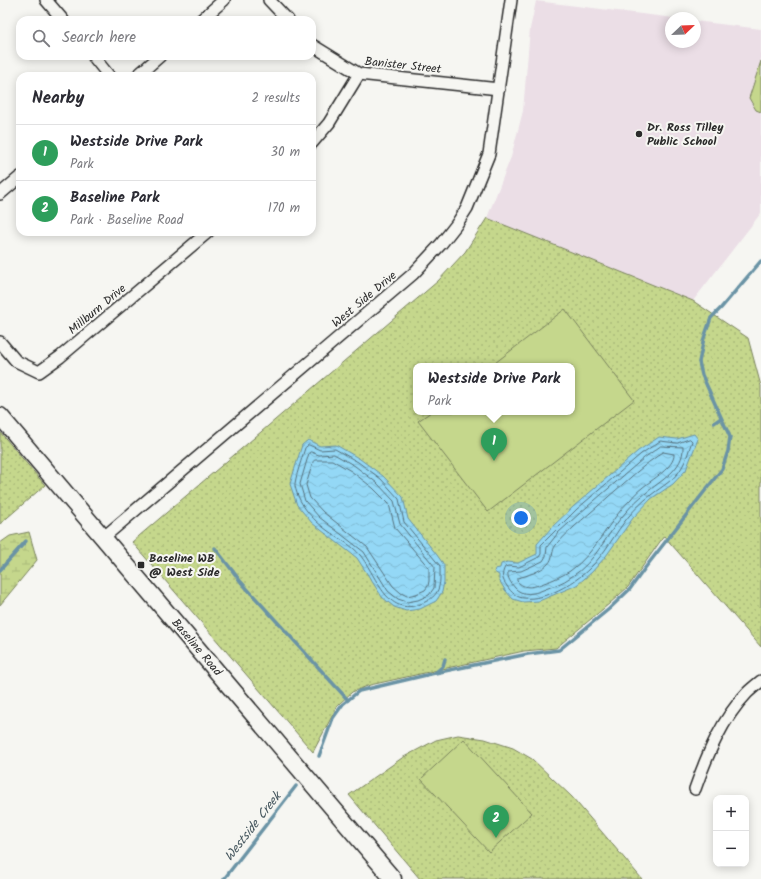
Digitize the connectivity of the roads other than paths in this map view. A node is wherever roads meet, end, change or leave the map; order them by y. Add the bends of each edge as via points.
1 (46, 0) edge
2 (224, 0) edge
3 (269, 0) edge
4 (511, 0) edge
5 (60, 16) edge
6 (206, 16) edge
7 (284, 16) edge
8 (316, 47) edge
9 (96, 60) edge
10 (155, 60) edge
11 (107, 72) edge
12 (142, 72) edge
13 (359, 74) junction
14 (499, 89) junction
15 (316, 138) edge
16 (16, 180) edge
17 (0, 194) edge
18 (203, 236) edge
19 (0, 342) edge
20 (0, 416) edge
21 (104, 537) junction
22 (761, 681) edge
23 (695, 789) dead end
24 (393, 879) edge

1 - 5 street
2 - 6 street
3 - 7 street
4 - 14 street, West Side Drive
8 - 13 street, Banister Street
9 - 11 street
10 - 12 street
13 - 14 street, Banister Street
13 - 15 street via 329,123
14 - 21 street, West Side Drive via 489,154 466,208 441,244 413,274
16 - 17 street
18 - 19 street, Millburn Drive via 39,372 16,361
20 - 21 street, Baseline Road
21 - 24 street, Baseline Road
22 - 23 street via 747,693 726,720 705,761

